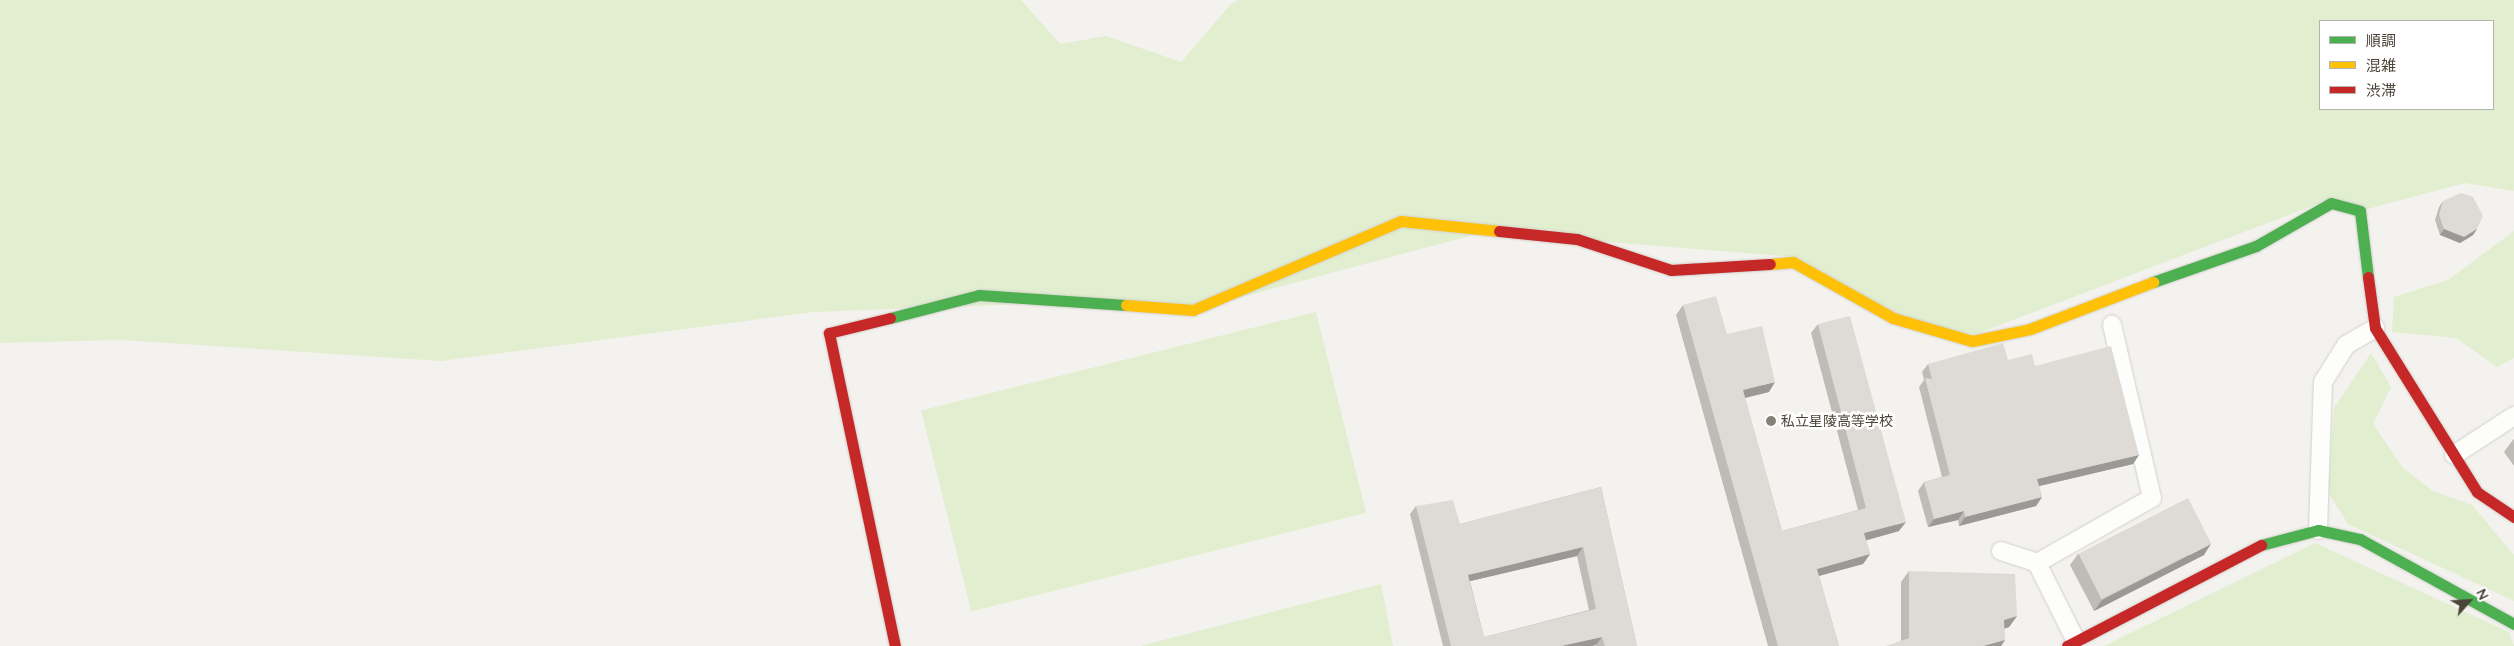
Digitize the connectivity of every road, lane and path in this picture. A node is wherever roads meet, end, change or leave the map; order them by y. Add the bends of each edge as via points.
1 (2112, 325) dead end
2 (2375, 328) junction
3 (2514, 416) edge
4 (2454, 455) junction
5 (2514, 517) edge
6 (2318, 530) junction
7 (2001, 550) dead end
8 (2037, 563) junction
9 (2514, 624) edge
10 (2072, 644) edge
11 (895, 646) edge

1 - 8 street via 2152,498
2 - 4 street
2 - 6 street via 2346,345 2323,382
2 - 11 street via 2360,211 2331,203 2256,246 2083,306 2030,329 1972,341 1893,318 1793,262 1671,270 1577,239 1401,221 1193,310 979,295 828,333
3 - 4 street
4 - 5 street via 2477,492
6 - 9 street via 2360,540
6 - 10 street via 2268,542
7 - 8 street
8 - 10 street

